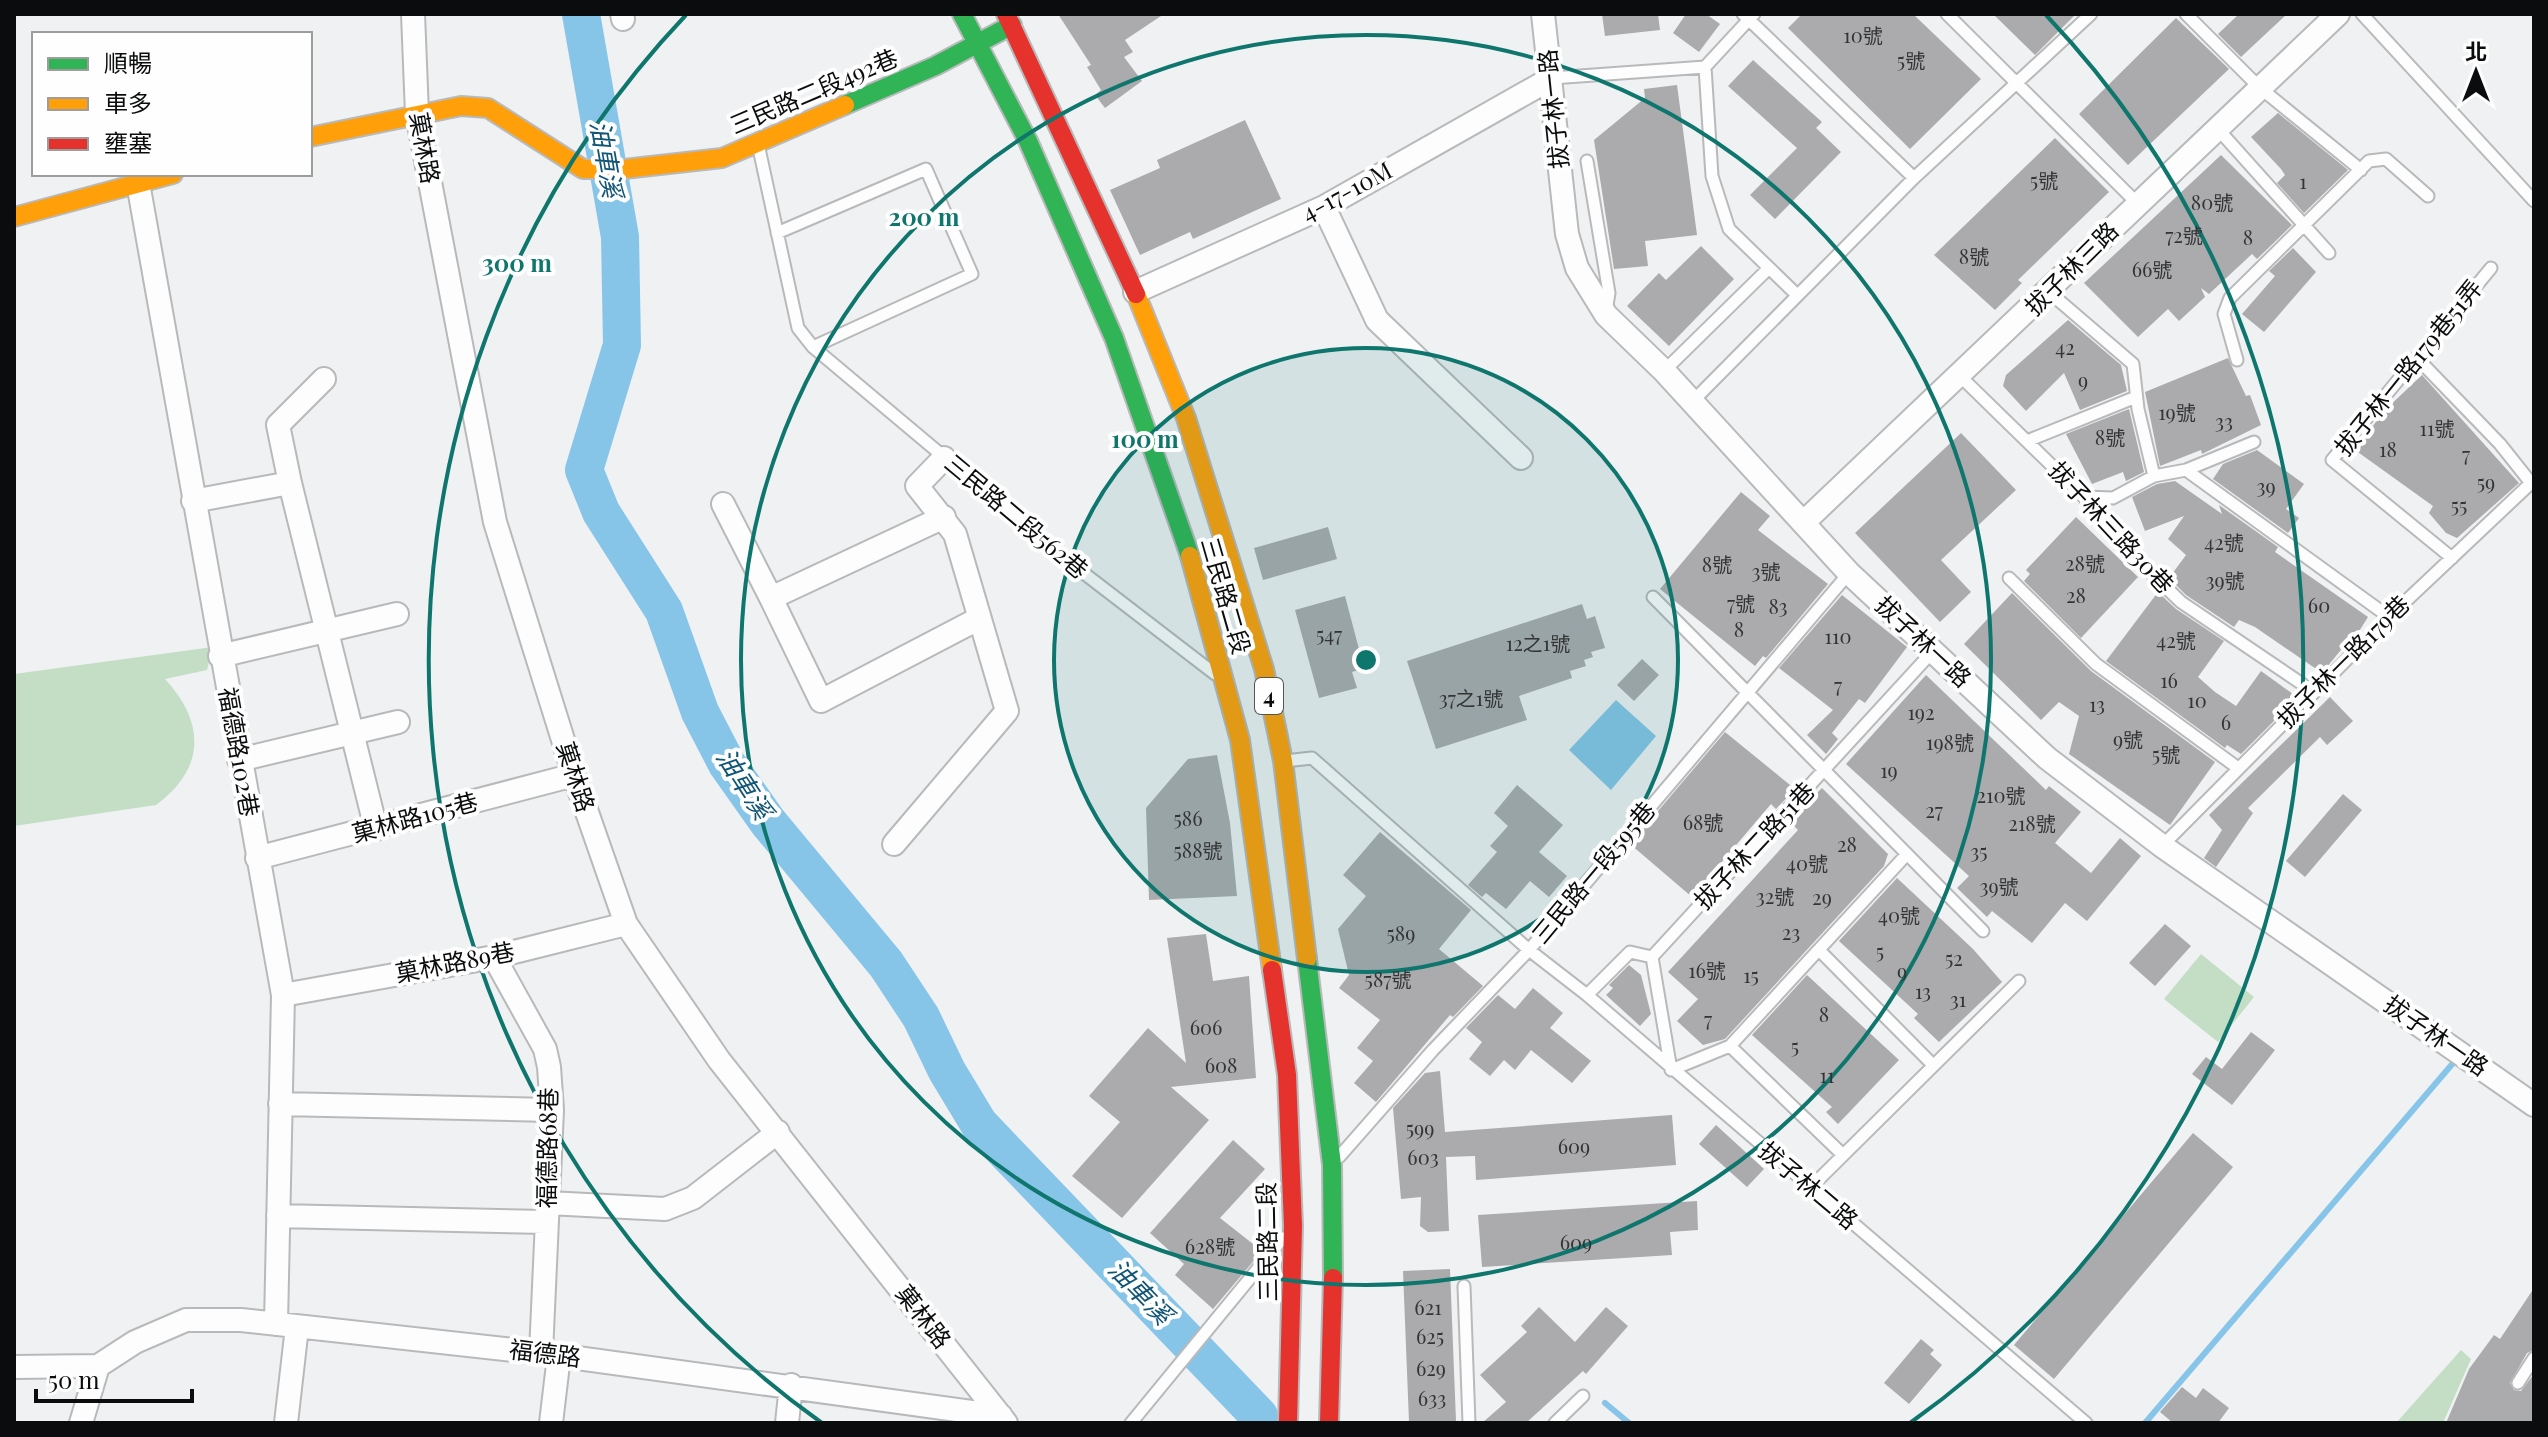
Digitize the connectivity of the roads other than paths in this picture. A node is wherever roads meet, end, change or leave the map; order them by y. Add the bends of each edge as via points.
1 (413, 14) edge
2 (962, 14) edge
3 (1543, 14) edge
4 (1947, 14) edge
5 (2091, 14) edge
6 (2186, 14) edge
7 (2338, 14) edge
8 (2362, 14) edge
9 (1748, 16) edge
10 (1016, 18) edge
11 (978, 44) junction
12 (1705, 67) junction
13 (1552, 78) junction
14 (2017, 85) junction
15 (2259, 87) junction
16 (417, 114) junction
17 (2217, 128) junction
18 (312, 137) edge
19 (757, 144) junction
20 (1587, 161) dead end
21 (2361, 170) junction
22 (165, 176) edge
23 (1914, 178) junction
24 (138, 183) junction
25 (2428, 196) dead end
26 (2534, 201) edge
27 (2138, 204) junction
28 (1324, 207) junction
29 (14, 217) edge
30 (2304, 226) junction
31 (777, 233) junction
32 (2329, 253) dead end
33 (1769, 268) junction
34 (2491, 268) dead end
35 (1135, 292) junction
36 (2049, 292) junction
37 (1797, 295) junction
38 (1606, 315) junction
39 (813, 347) junction
40 (2418, 359) junction
41 (2237, 360) dead end
42 (1664, 371) junction
43 (1960, 376) junction
44 (324, 379) dead end
45 (2136, 397) junction
46 (1693, 401) junction
47 (2027, 441) junction
48 (2254, 442) dead end
49 (944, 458) junction
50 (1521, 458) dead end
51 (2186, 470) junction
52 (2154, 476) junction
53 (290, 483) junction
54 (2084, 497) junction
55 (193, 501) junction
56 (723, 504) dead end
57 (944, 517) junction
58 (1804, 522) junction
59 (2452, 558) junction
60 (1849, 573) junction
61 (2009, 578) dead end
62 (1653, 597) dead end
63 (771, 598) junction
64 (397, 614) dead end
65 (2389, 617) junction
66 (978, 619) junction
67 (326, 631) junction
68 (1933, 651) junction
69 (220, 656) junction
70 (1224, 682) junction
71 (1745, 692) junction
72 (2314, 692) junction
73 (1272, 710) junction
74 (398, 722) dead end
75 (351, 733) junction
76 (239, 760) junction
77 (1283, 761) junction
78 (2238, 768) junction
79 (1824, 771) junction
80 (574, 775) junction
81 (376, 829) junction
82 (894, 844) dead end
83 (2162, 846) junction
84 (1907, 854) junction
85 (257, 858) junction
86 (626, 924) junction
87 (1983, 931) dead end
88 (1529, 950) junction
89 (1819, 950) junction
90 (494, 957) junction
91 (1652, 957) junction
92 (2019, 981) dead end
93 (283, 995) junction
94 (1587, 995) junction
95 (1730, 1046) junction
96 (1933, 1065) junction
97 (1671, 1070) junction
98 (280, 1104) junction
99 (2534, 1105) edge
100 (552, 1110) junction
101 (778, 1132) junction
102 (1843, 1155) junction
103 (1332, 1165) junction
104 (1810, 1188) junction
105 (547, 1213) junction
106 (278, 1216) junction
107 (1293, 1226) junction
108 (1464, 1286) dead end
109 (286, 1326) junction
110 (550, 1354) junction
111 (2534, 1358) edge
112 (98, 1366) junction
113 (14, 1367) edge
114 (2518, 1383) dead end
115 (791, 1385) junction
116 (1583, 1396) dead end
117 (1004, 1420) edge
118 (81, 1422) edge
119 (91, 1423) edge
120 (286, 1423) edge
121 (551, 1423) edge
122 (787, 1423) edge
123 (1131, 1423) edge
124 (1288, 1423) edge
125 (1329, 1423) edge
126 (1469, 1423) edge
127 (1555, 1423) edge
128 (2086, 1423) edge

1 - 16 street, 菓林路
2 - 11 main road, 三民路二段 / 4
3 - 13 street, 拔子林一路
4 - 14 lane
5 - 14 lane
6 - 15 lane
7 - 15 street, 拔子林三路
8 - 26 lane
9 - 12 lane
9 - 23 lane
10 - 11 main road, 三民路二段492巷
10 - 35 main road, 三民路二段 / 4
11 - 19 main road, 三民路二段492巷
11 - 70 main road, 三民路二段 / 4 via 1028,141 1114,338 1197,576
12 - 13 lane
12 - 33 lane via 1712,176 1729,229
13 - 28 street, 4-17-10M
13 - 38 street, 拔子林一路 via 1567,234 1577,268
14 - 23 lane
14 - 27 lane
15 - 17 street, 拔子林三路
15 - 21 lane
16 - 18 main road
16 - 19 main road, 三民路二段492巷 via 461,106 488,108 583,169 722,158
16 - 80 street, 菓林路 via 495,522
17 - 27 street, 拔子林三路
17 - 30 lane
19 - 31 lane
20 - 38 lane via 1609,293
21 - 25 lane via 2369,161 2386,159
21 - 30 lane
22 - 24 main road
23 - 37 lane
24 - 29 main road
24 - 55 street, 福德路102巷
27 - 36 street, 拔子林三路
28 - 35 street, 4-17-10M
28 - 50 street via 1377,320
30 - 32 lane
30 - 41 lane via 2230,298 2224,314
31 - 39 lane via 798,328
31 - 39 lane via 926,169 972,274
33 - 37 lane
33 - 42 lane
34 - 40 lane, 拔子林一路179巷51弄
35 - 73 main road, 三民路二段 / 4 via 1186,418
36 - 43 street, 拔子林三路
36 - 45 lane via 2133,364
37 - 46 lane
38 - 42 street, 拔子林一路
39 - 49 lane, 三民路二段562巷
40 - 59 lane, 拔子林一路179巷 via 2531,483
40 - 59 lane, 拔子林一路179巷51弄 via 2332,460
42 - 46 street, 拔子林一路
43 - 47 lane, 拔子林三路30巷
43 - 58 street, 拔子林三路
44 - 53 street via 278,425
45 - 47 lane
45 - 52 lane
46 - 58 street, 拔子林一路
47 - 54 lane, 拔子林三路30巷
48 - 51 lane
49 - 57 street via 917,486
49 - 70 lane, 三民路二段562巷
51 - 52 lane
51 - 65 lane
52 - 54 lane via 2113,498
53 - 55 street
53 - 67 street
54 - 72 lane, 拔子林三路30巷 via 2108,531 2181,602
55 - 69 street, 福德路102巷
56 - 63 street
57 - 63 street
57 - 66 street via 955,534
58 - 60 street, 拔子林一路
59 - 65 lane, 拔子林一路179巷
60 - 68 street, 拔子林一路
60 - 71 lane, 三民路一段595巷
61 - 78 lane via 2096,664
62 - 71 lane
63 - 66 street via 821,701
64 - 67 street
65 - 72 lane, 拔子林一路179巷
66 - 82 street via 1007,711
67 - 69 street
67 - 75 street
68 - 79 lane, 拔子林二路51巷
68 - 83 street, 拔子林一路 via 2047,758
69 - 76 street, 福德路102巷
70 - 73 street
70 - 107 main road, 三民路二段 / 4 via 1240,740 1287,1075
71 - 79 lane
71 - 88 lane, 三民路一段595巷
72 - 78 lane, 拔子林一路179巷
73 - 77 main road, 三民路二段 / 4
74 - 75 street
75 - 76 street
75 - 81 street
76 - 85 street, 福德路102巷
77 - 88 lane, 拔子林二路 via 1312,758
77 - 103 main road, 三民路二段 / 4
78 - 83 lane, 拔子林一路179巷
79 - 84 lane
79 - 91 lane, 拔子林二路51巷
80 - 81 street, 菓林路105巷
80 - 86 street, 菓林路
81 - 85 street, 菓林路105巷
83 - 99 street, 拔子林一路
84 - 87 lane
84 - 89 lane
85 - 93 street, 福德路102巷
86 - 90 street, 菓林路89巷
86 - 101 street, 菓林路 via 719,1060
88 - 94 lane, 拔子林二路
88 - 103 lane, 三民路一段595巷
89 - 95 lane
89 - 96 lane
90 - 93 street, 菓林路89巷
90 - 100 street, 福德路68巷 via 545,1049
91 - 94 lane via 1630,952
91 - 97 lane
92 - 96 lane
93 - 98 street, 福德路102巷
94 - 97 lane, 拔子林二路
95 - 97 lane
95 - 102 lane
96 - 102 lane
97 - 104 lane, 拔子林二路
98 - 100 street
98 - 106 street, 福德路102巷
100 - 105 street, 福德路68巷
101 - 105 street via 693,1198 665,1209
101 - 117 street, 菓林路
102 - 104 lane
103 - 125 main road, 三民路二段 / 4
104 - 128 lane, 拔子林二路
105 - 106 street
105 - 110 street, 福德路68巷
106 - 109 street, 福德路102巷
107 - 123 lane
107 - 124 main road, 三民路二段 / 4
108 - 126 lane
109 - 110 street, 福德路
109 - 112 street, 福德路 via 186,1320 135,1342
109 - 120 street, 福德路102巷
110 - 115 street, 福德路
110 - 121 street, 福德路68巷
111 - 114 lane
112 - 113 street
112 - 118 street
115 - 117 street, 福德路
115 - 122 street
116 - 127 lane
118 - 119 street

